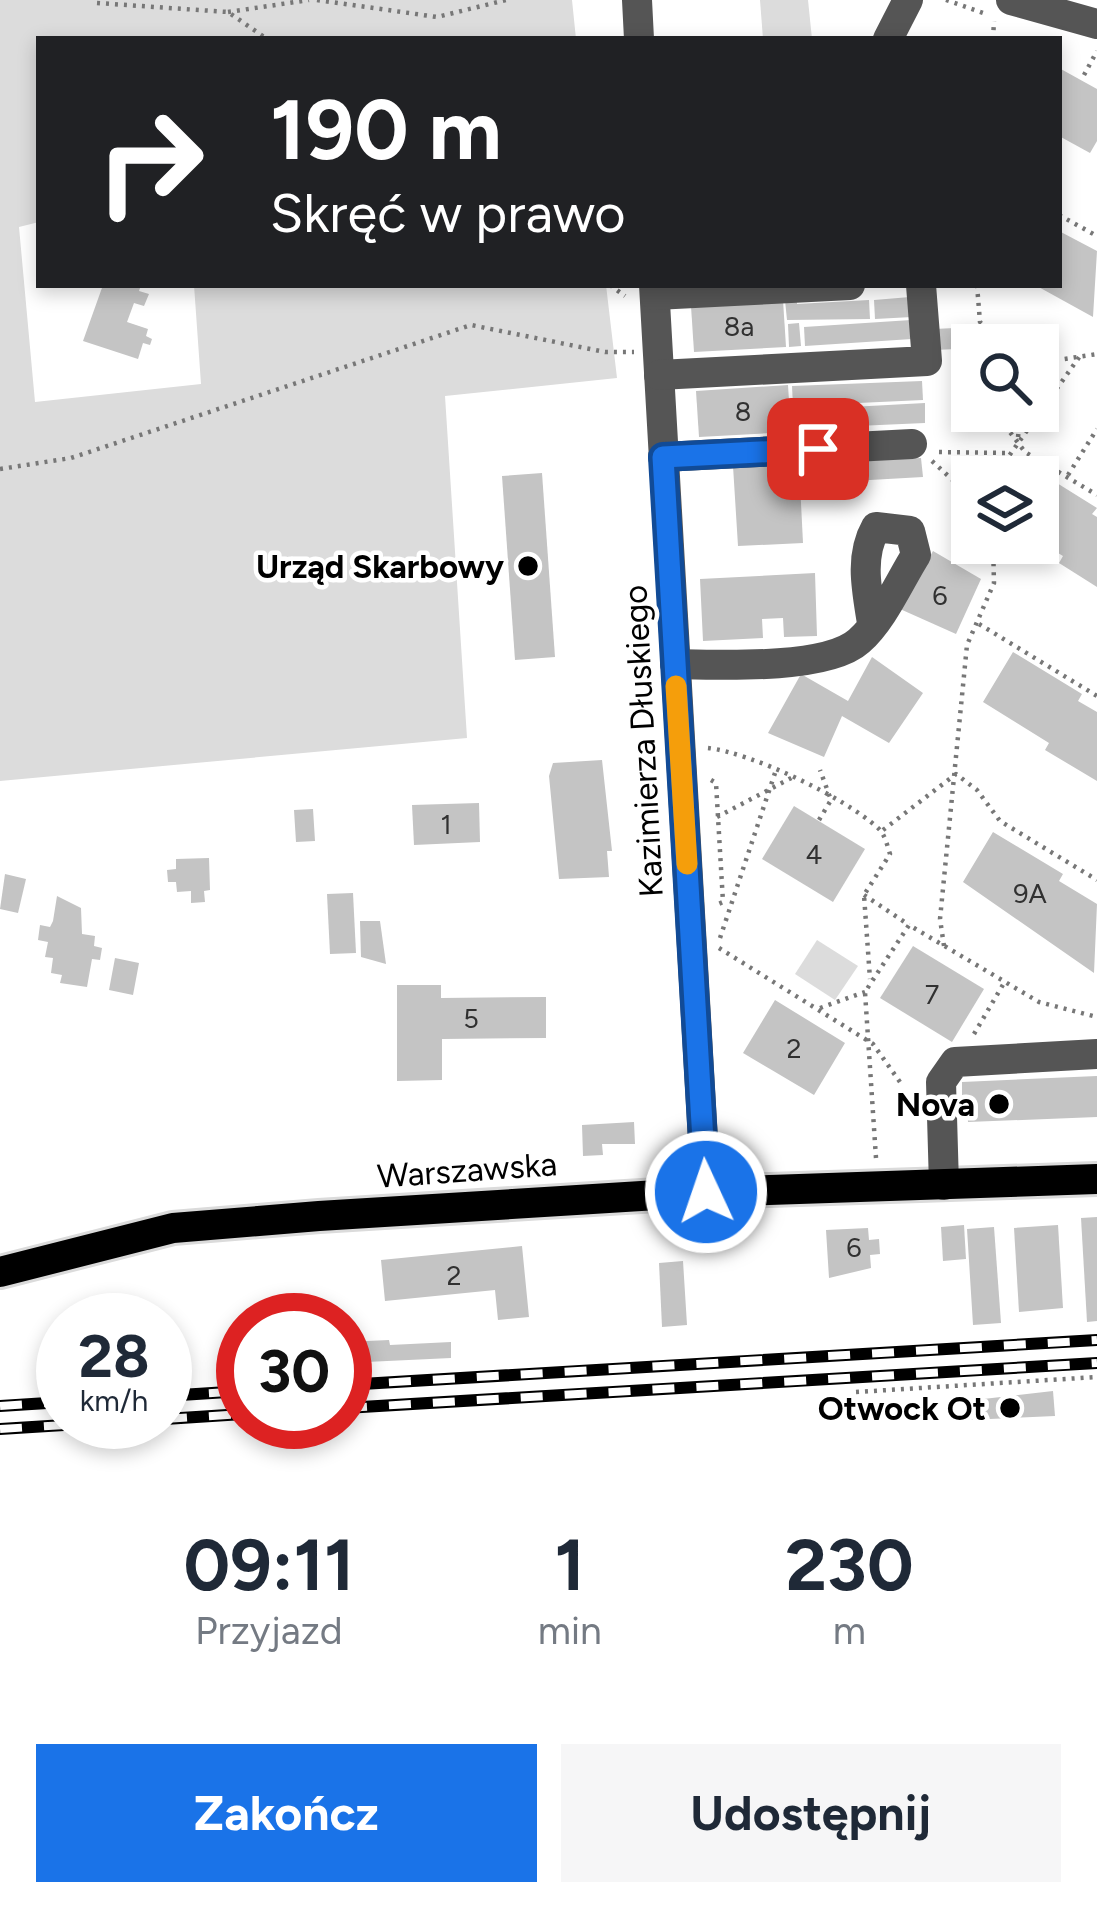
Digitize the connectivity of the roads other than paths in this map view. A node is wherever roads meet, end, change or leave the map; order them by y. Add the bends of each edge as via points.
1 (638, 0) edge
2 (908, 0) edge
3 (1003, 8) edge
4 (1097, 24) edge
5 (640, 36) edge
6 (890, 36) edge
7 (732, 288) edge
8 (921, 288) edge
9 (654, 290) edge
10 (658, 363) junction
11 (912, 444) dead end
12 (663, 457) junction
13 (872, 623) dead end
14 (675, 664) junction
15 (1097, 1054) edge
16 (1097, 1179) edge
17 (944, 1185) junction
18 (706, 1192) junction
19 (0, 1272) edge

1 - 5 street
2 - 6 street
3 - 4 street
7 - 9 street
8 - 10 street via 927,362
9 - 10 street, Kazimierza Dłuskiego
10 - 12 street, Kazimierza Dłuskiego
11 - 12 street
12 - 14 street, Kazimierza Dłuskiego
13 - 14 street via 851,648 817,659
14 - 18 street, Kazimierza Dłuskiego
15 - 17 street via 948,1067 941,1082
16 - 17 main road, Warszawska
17 - 18 main road, Warszawska
18 - 19 main road, Warszawska via 173,1228

